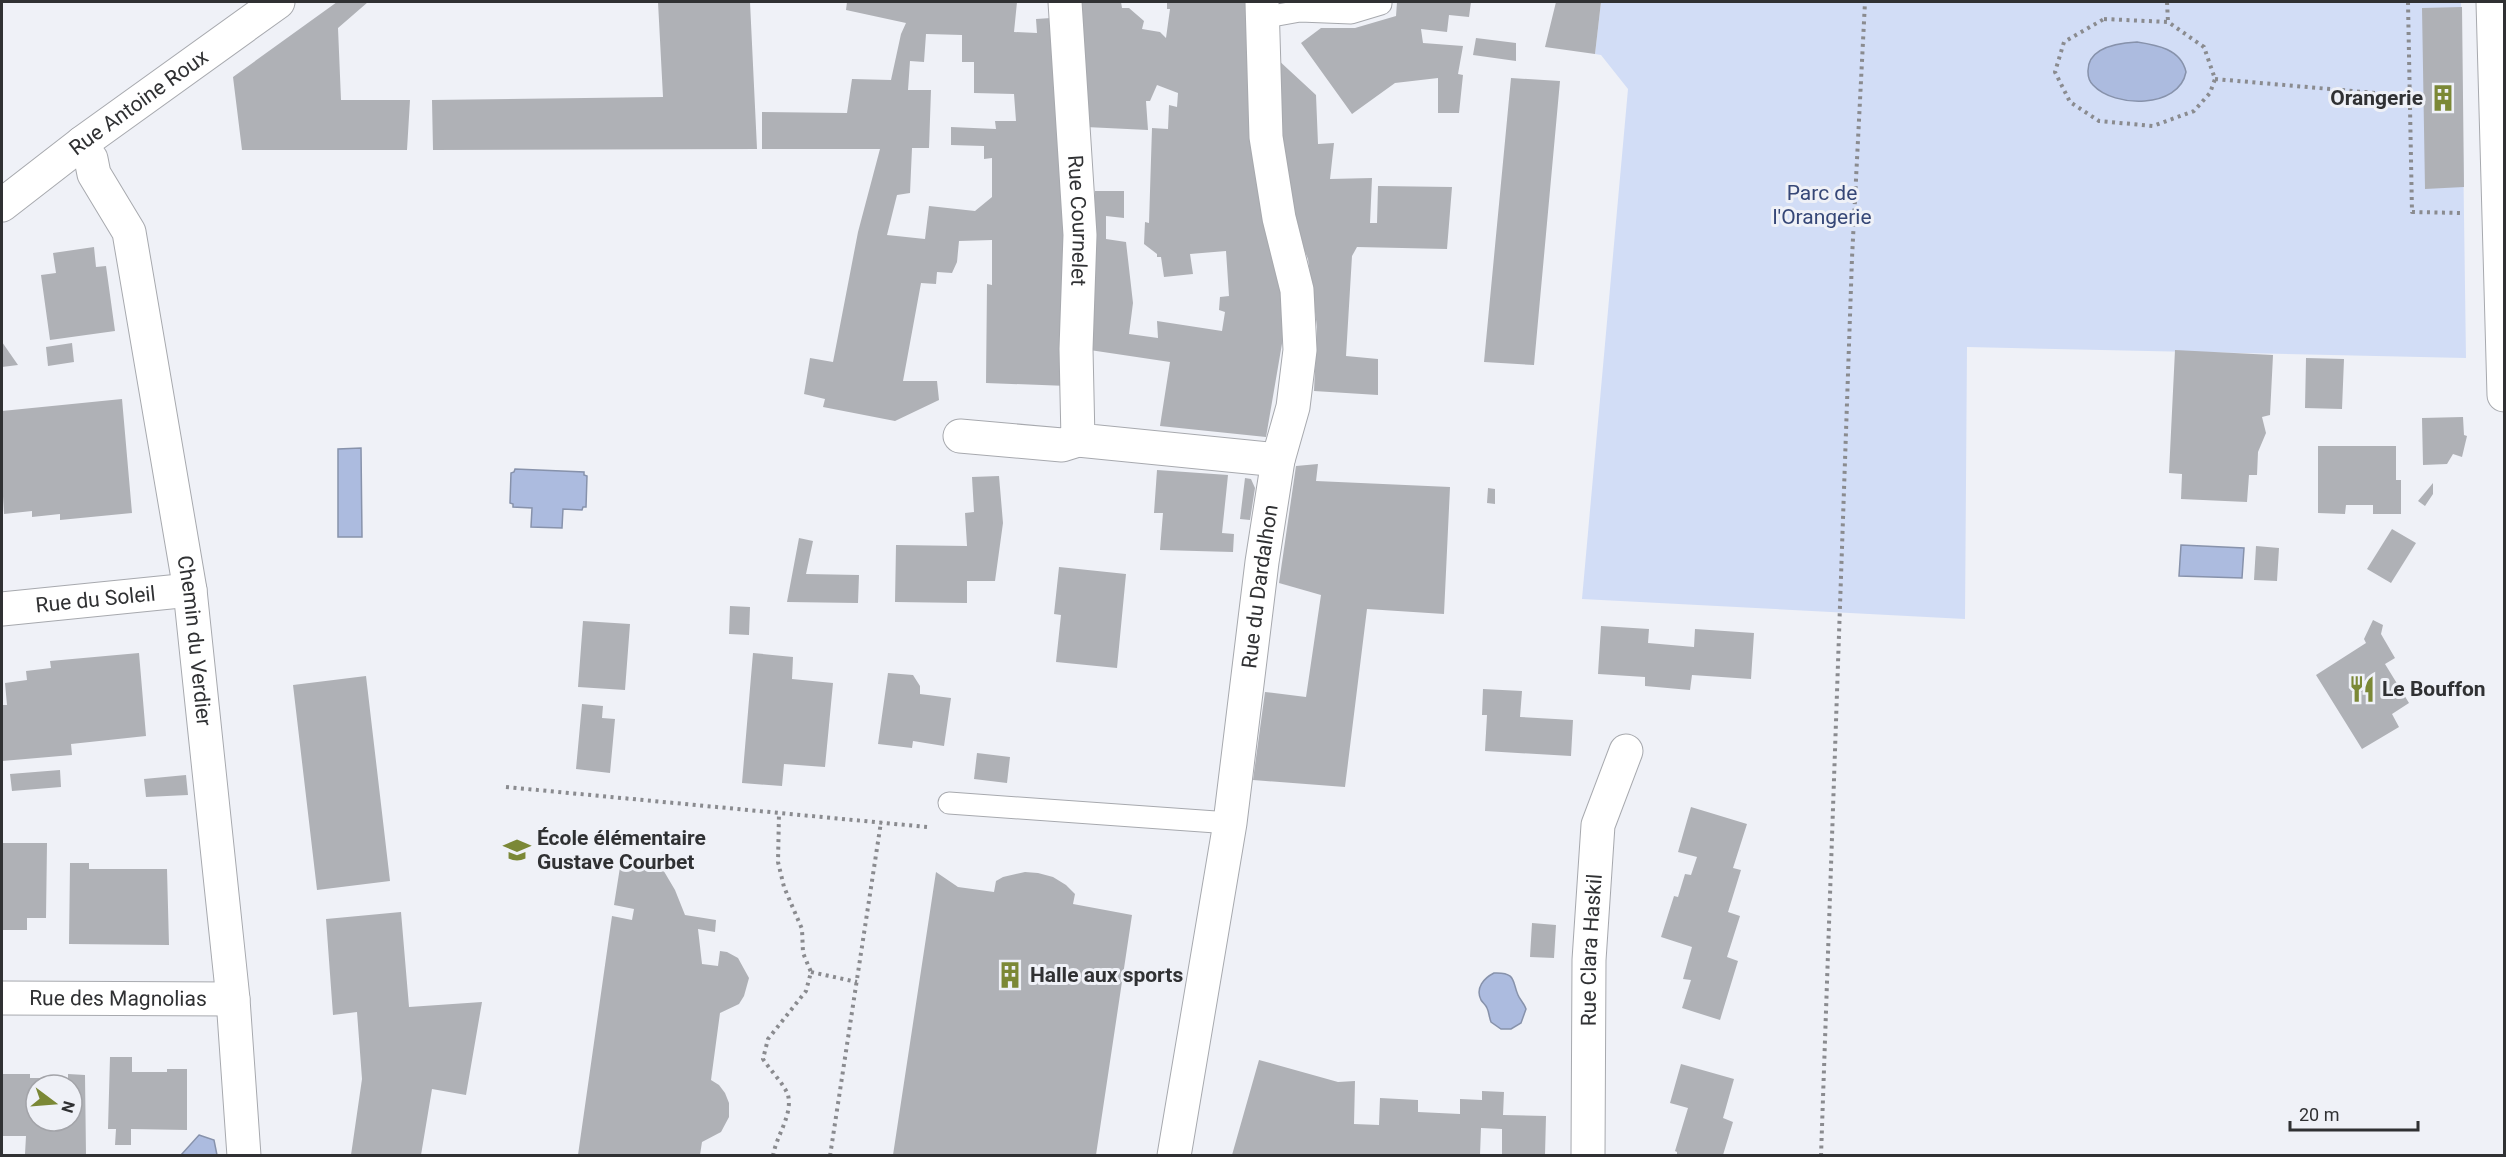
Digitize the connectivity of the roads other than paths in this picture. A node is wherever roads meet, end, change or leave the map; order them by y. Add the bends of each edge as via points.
1 (278, 2) edge
2 (1065, 2) edge
3 (1381, 2) edge
4 (2493, 2) edge
5 (1262, 10) edge
6 (82, 143) junction
7 (2, 205) edge
8 (2503, 258) edge
9 (2505, 395) edge
10 (960, 436) dead end
11 (1078, 440) junction
12 (1278, 460) junction
13 (190, 590) junction
14 (2, 609) edge
15 (1626, 751) dead end
16 (949, 803) dead end
17 (1230, 823) junction
18 (2, 998) edge
19 (233, 999) junction
20 (244, 1155) edge
21 (1174, 1155) edge
22 (1588, 1155) edge

1 - 6 street, Rue Antoine Roux
2 - 11 street, Rue Cournelet via 1080,235
3 - 5 lane via 1351,13
4 - 8 street
5 - 12 street, Rue du Dardalhon via 1266,137 1297,290 1300,351 1293,407
6 - 7 street, Rue Antoine Roux
6 - 13 street, Chemin du Verdier via 94,174 129,232
8 - 9 street
10 - 11 street via 1062,445
11 - 12 street
12 - 17 street, Rue du Dardalhon
13 - 14 street, Rue du Soleil
13 - 19 street, Chemin du Verdier
15 - 22 street, Rue Clara Haskil via 1598,825 1589,960
16 - 17 lane
17 - 21 street, Rue du Dardalhon
18 - 19 street, Rue des Magnolias
19 - 20 street, Chemin du Verdier

